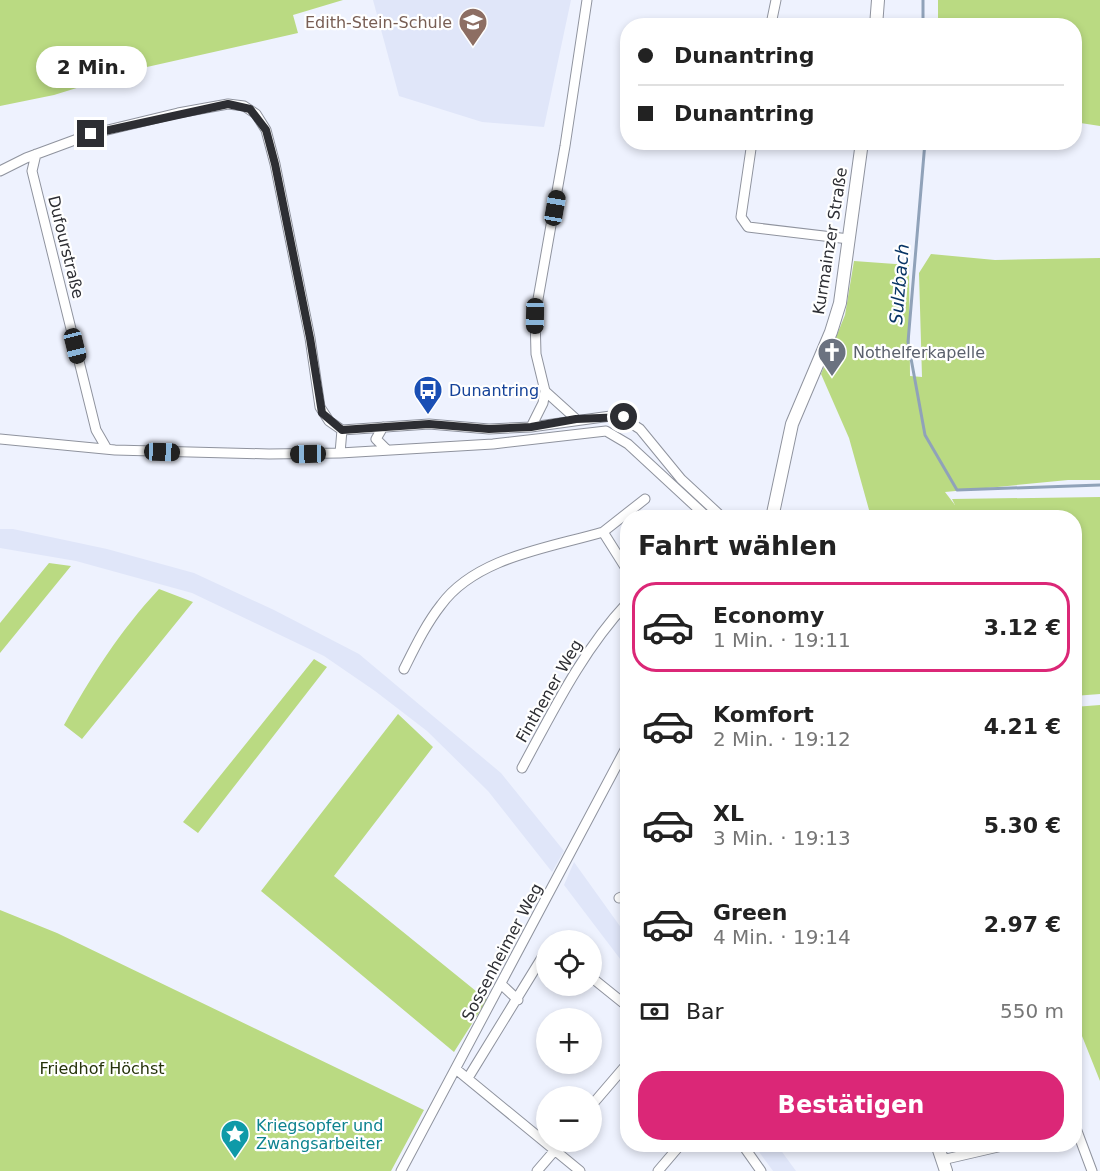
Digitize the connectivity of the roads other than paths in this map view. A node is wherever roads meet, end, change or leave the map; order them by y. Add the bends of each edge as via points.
1 (587, 0) edge
2 (776, 0) edge
3 (878, 0) edge
4 (772, 18) edge
5 (877, 18) edge
6 (751, 150) edge
7 (861, 150) edge
8 (36, 154) junction
9 (0, 171) edge
10 (849, 239) junction
11 (545, 392) junction
12 (576, 419) junction
13 (383, 427) junction
14 (531, 427) junction
15 (638, 427) junction
16 (342, 430) junction
17 (0, 439) edge
18 (650, 441) junction
19 (628, 444) junction
20 (107, 449) junction
21 (387, 450) junction
22 (340, 453) junction
23 (642, 458) junction
24 (681, 479) junction
25 (671, 483) junction
26 (645, 500) dead end
27 (632, 510) edge
28 (700, 510) edge
29 (714, 510) edge
30 (774, 510) edge
31 (620, 519) edge
32 (603, 532) junction
33 (620, 559) edge
34 (620, 612) edge
35 (404, 669) dead end
36 (620, 759) edge
37 (522, 768) dead end
38 (536, 968) edge
39 (501, 985) junction
40 (602, 986) edge
41 (518, 1000) junction
42 (620, 1000) edge
43 (457, 1070) junction
44 (620, 1072) edge
45 (468, 1078) junction
46 (602, 1093) edge
47 (536, 1134) edge
48 (1082, 1145) edge
49 (553, 1152) edge
50 (557, 1152) edge
51 (674, 1152) edge
52 (748, 1152) edge
53 (985, 1152) edge
54 (944, 1165) edge
55 (402, 1171) edge
56 (537, 1171) edge
57 (580, 1171) edge
58 (658, 1171) edge
59 (761, 1171) edge
60 (1092, 1171) edge

1 - 11 street via 535,316 536,354
2 - 4 street
3 - 5 main road
6 - 10 street via 741,217 748,227
7 - 10 main road, Kurmainzer Straße
8 - 9 street
8 - 16 street via 91,134 218,106 236,104 256,114 266,130 275,164 322,413
8 - 20 street, Dufourstraße via 32,171 96,430
10 - 30 main road, Kurmainzer Straße via 836,316 792,424
11 - 12 street
11 - 14 street
12 - 14 street
12 - 15 street via 618,416
13 - 14 street
13 - 16 street
13 - 21 street via 376,439
15 - 18 street
15 - 19 street
16 - 22 street
17 - 20 street
18 - 23 street via 651,446
18 - 24 street
19 - 21 street via 614,433 596,430 493,444
19 - 23 street
20 - 22 street
21 - 22 street
23 - 25 street
24 - 25 street
24 - 29 street
25 - 28 street
26 - 27 street
31 - 32 street
32 - 33 street
32 - 35 street via 509,560 461,584 441,603
34 - 37 street, Finthener Weg via 569,681
36 - 39 street, Sossenheimer Weg
38 - 41 street, Sossenheimer Weg
39 - 41 street
39 - 43 street, Sossenheimer Weg
40 - 42 street
41 - 45 street, Sossenheimer Weg
43 - 45 street
43 - 55 street, Sossenheimer Weg
44 - 46 street
45 - 47 street
48 - 60 street
49 - 56 street
50 - 57 street
51 - 58 street
52 - 59 street
53 - 54 street

